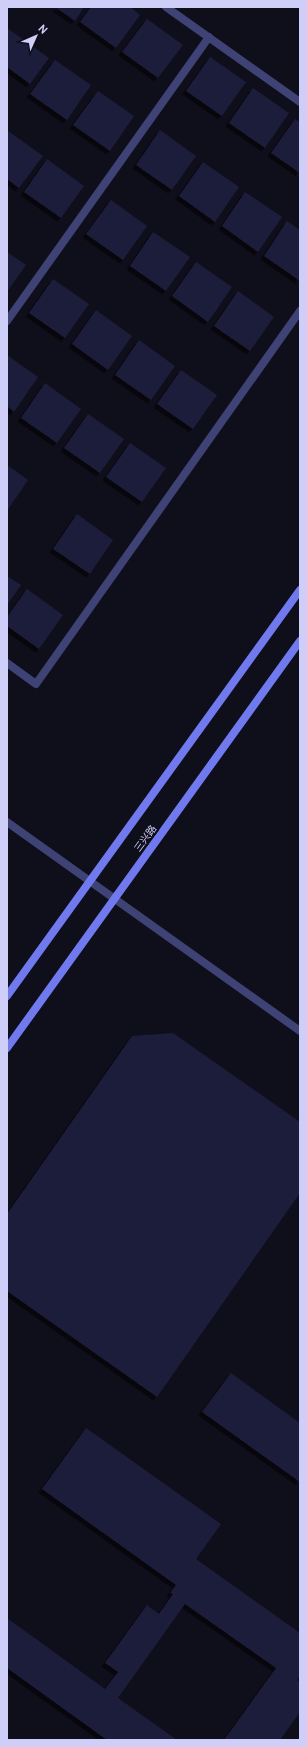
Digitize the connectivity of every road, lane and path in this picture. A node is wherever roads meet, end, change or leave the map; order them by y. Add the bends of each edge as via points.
1 (166, 7) edge
2 (209, 37) junction
3 (300, 102) edge
4 (300, 311) edge
5 (7, 320) edge
6 (300, 590) edge
7 (300, 641) edge
8 (7, 663) edge
9 (7, 822) edge
10 (90, 882) junction
11 (114, 900) junction
12 (7, 996) edge
13 (300, 1031) edge
14 (7, 1048) edge

1 - 2 street
2 - 3 street
2 - 5 street
4 - 8 street via 36,684
6 - 10 street, 三兴路
7 - 11 street, 三兴路
9 - 10 street
10 - 11 street
10 - 12 street, 三兴路
11 - 13 street
11 - 14 street, 三兴路

